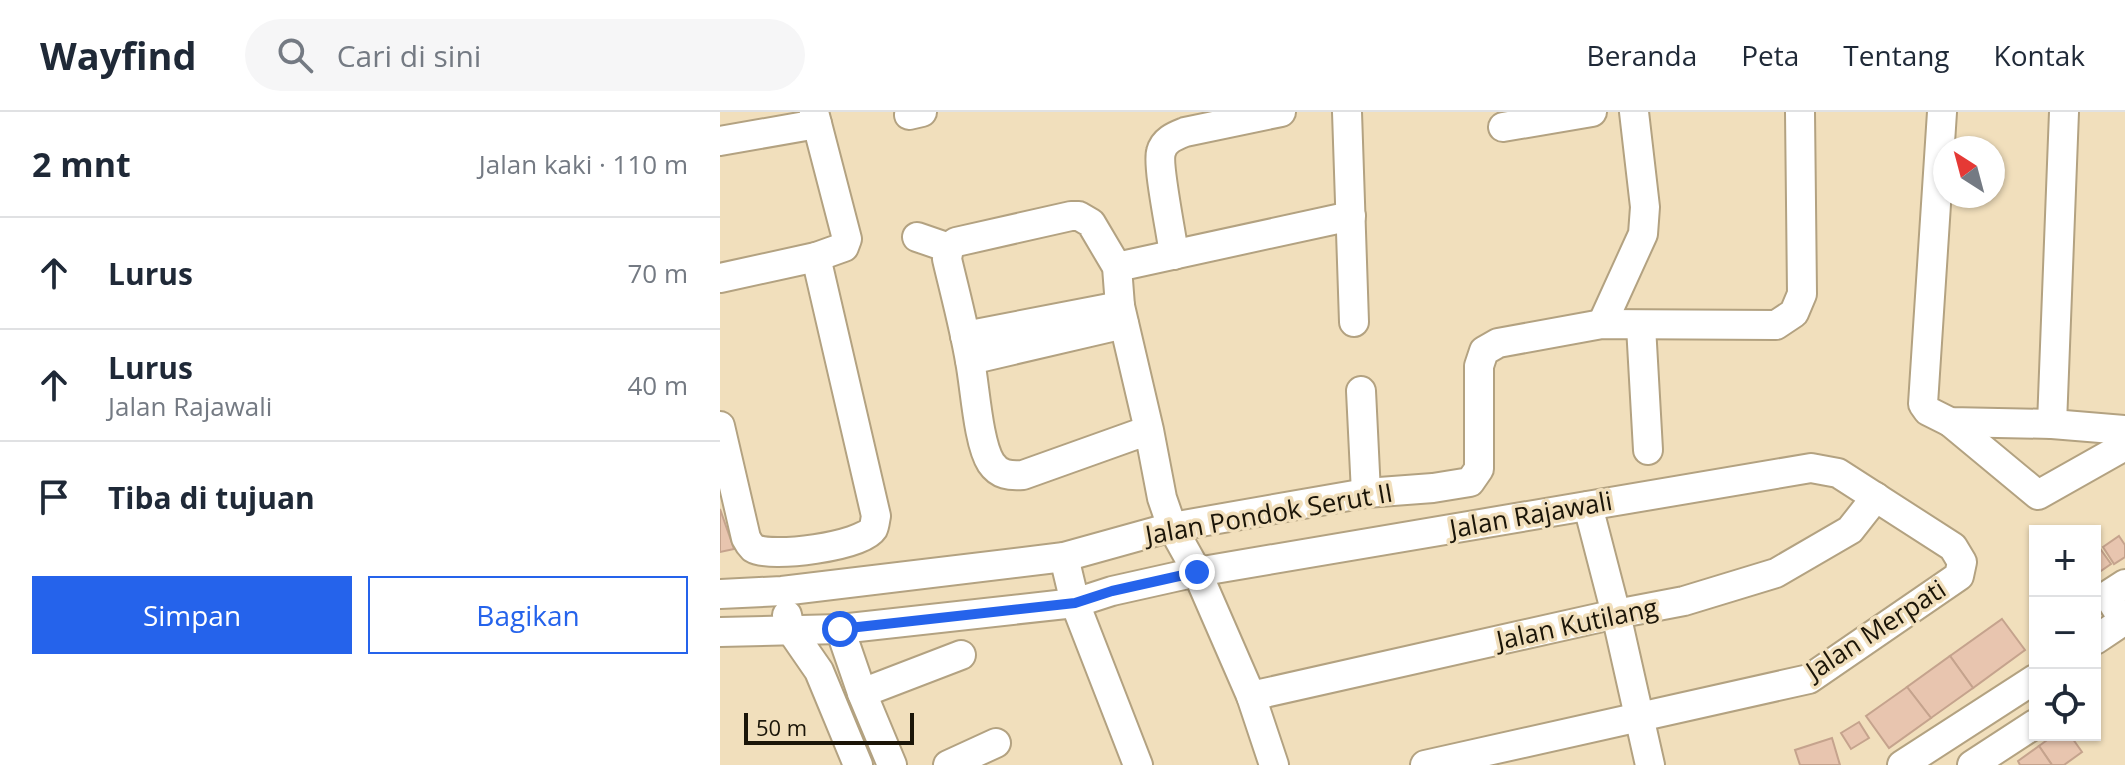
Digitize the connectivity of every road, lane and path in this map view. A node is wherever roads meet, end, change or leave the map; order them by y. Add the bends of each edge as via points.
1 (1281, 112) edge
2 (1347, 112) edge
3 (1592, 112) edge
4 (1634, 112) edge
5 (1800, 112) edge
6 (1942, 112) edge
7 (2064, 112) edge
8 (815, 118) edge
9 (1503, 127) dead end
10 (720, 141) edge
11 (1351, 216) junction
12 (917, 237) dead end
13 (949, 248) junction
14 (1174, 255) junction
15 (816, 257) junction
16 (1117, 267) junction
17 (720, 278) edge
18 (1122, 315) junction
19 (1354, 322) dead end
20 (1602, 324) junction
21 (1641, 326) junction
22 (968, 348) junction
23 (1361, 391) dead end
24 (1950, 422) junction
25 (2052, 424) junction
26 (720, 426) edge
27 (1149, 430) junction
28 (2125, 430) edge
29 (2125, 446) edge
30 (1648, 450) dead end
31 (1366, 493) junction
32 (1876, 497) junction
33 (1588, 506) junction
34 (1172, 527) junction
35 (1064, 557) junction
36 (1962, 562) joint
37 (1197, 572) junction
38 (2125, 584) edge
39 (782, 591) junction
40 (720, 594) edge
41 (1075, 603) junction
42 (1616, 614) junction
43 (2124, 621) edge
44 (790, 629) junction
45 (840, 629) junction
46 (720, 632) edge
47 (2101, 636) edge
48 (961, 655) dead end
49 (2029, 683) edge
50 (862, 693) junction
51 (1251, 696) junction
52 (1638, 717) junction
53 (2029, 728) edge
54 (996, 743) dead end
55 (858, 765) edge
56 (892, 765) edge
57 (948, 765) edge
58 (1138, 765) edge
59 (1274, 765) edge
60 (1425, 765) edge
61 (1650, 765) edge
62 (1902, 765) edge
63 (1972, 765) edge

1 - 14 street via 1185,132 1165,144 1160,159
2 - 11 street
3 - 9 street
4 - 20 street via 1643,234
5 - 21 street via 1802,294 1794,313 1776,325
6 - 24 street via 1923,404
7 - 25 street
8 - 10 street
8 - 15 street via 847,239 844,247
11 - 14 street
11 - 19 street
12 - 13 street
13 - 16 street via 956,242 1079,216 1091,223
13 - 22 street via 947,259
14 - 16 street
15 - 17 street
15 - 26 street via 876,516 873,529 861,539 810,550 752,547
16 - 18 street
18 - 22 street
18 - 27 street
20 - 21 street
20 - 31 street, Jalan Pondok Serut II via 1498,343 1484,351 1479,366 1479,469 1473,479 1444,487
21 - 30 street
22 - 27 street via 985,446 1001,473 1023,475
23 - 31 street
24 - 25 street
24 - 29 street via 2038,495
25 - 28 street
27 - 34 street
31 - 34 street, Jalan Pondok Serut II
32 - 33 street, Jalan Rajawali via 1838,473 1811,468
32 - 36 street, Jalan Rajawali via 1953,547
32 - 42 street, Jalan Kutilang via 1850,530 1776,573 1684,601
33 - 37 street, Jalan Rajawali
33 - 42 street
34 - 35 street, Jalan Pondok Serut II
34 - 37 street
35 - 39 street, Jalan Pondok Serut II
35 - 41 street
36 - 52 street, Jalan Merpati via 1959,576 1809,679
37 - 41 street, Jalan Rajawali
37 - 51 street
38 - 43 street via 2108,595
39 - 40 street, Jalan Pondok Serut II
39 - 44 street
41 - 45 street, Jalan Rajawali
41 - 58 street
42 - 51 street, Jalan Kutilang
42 - 52 street
43 - 47 street
44 - 45 street, Jalan Rajawali
44 - 46 street, Jalan Rajawali
44 - 55 street via 819,671
45 - 50 street
48 - 50 street
49 - 62 street
50 - 56 street
51 - 59 street
52 - 60 street, Jalan Merpati
52 - 61 street
53 - 63 street
54 - 57 street

